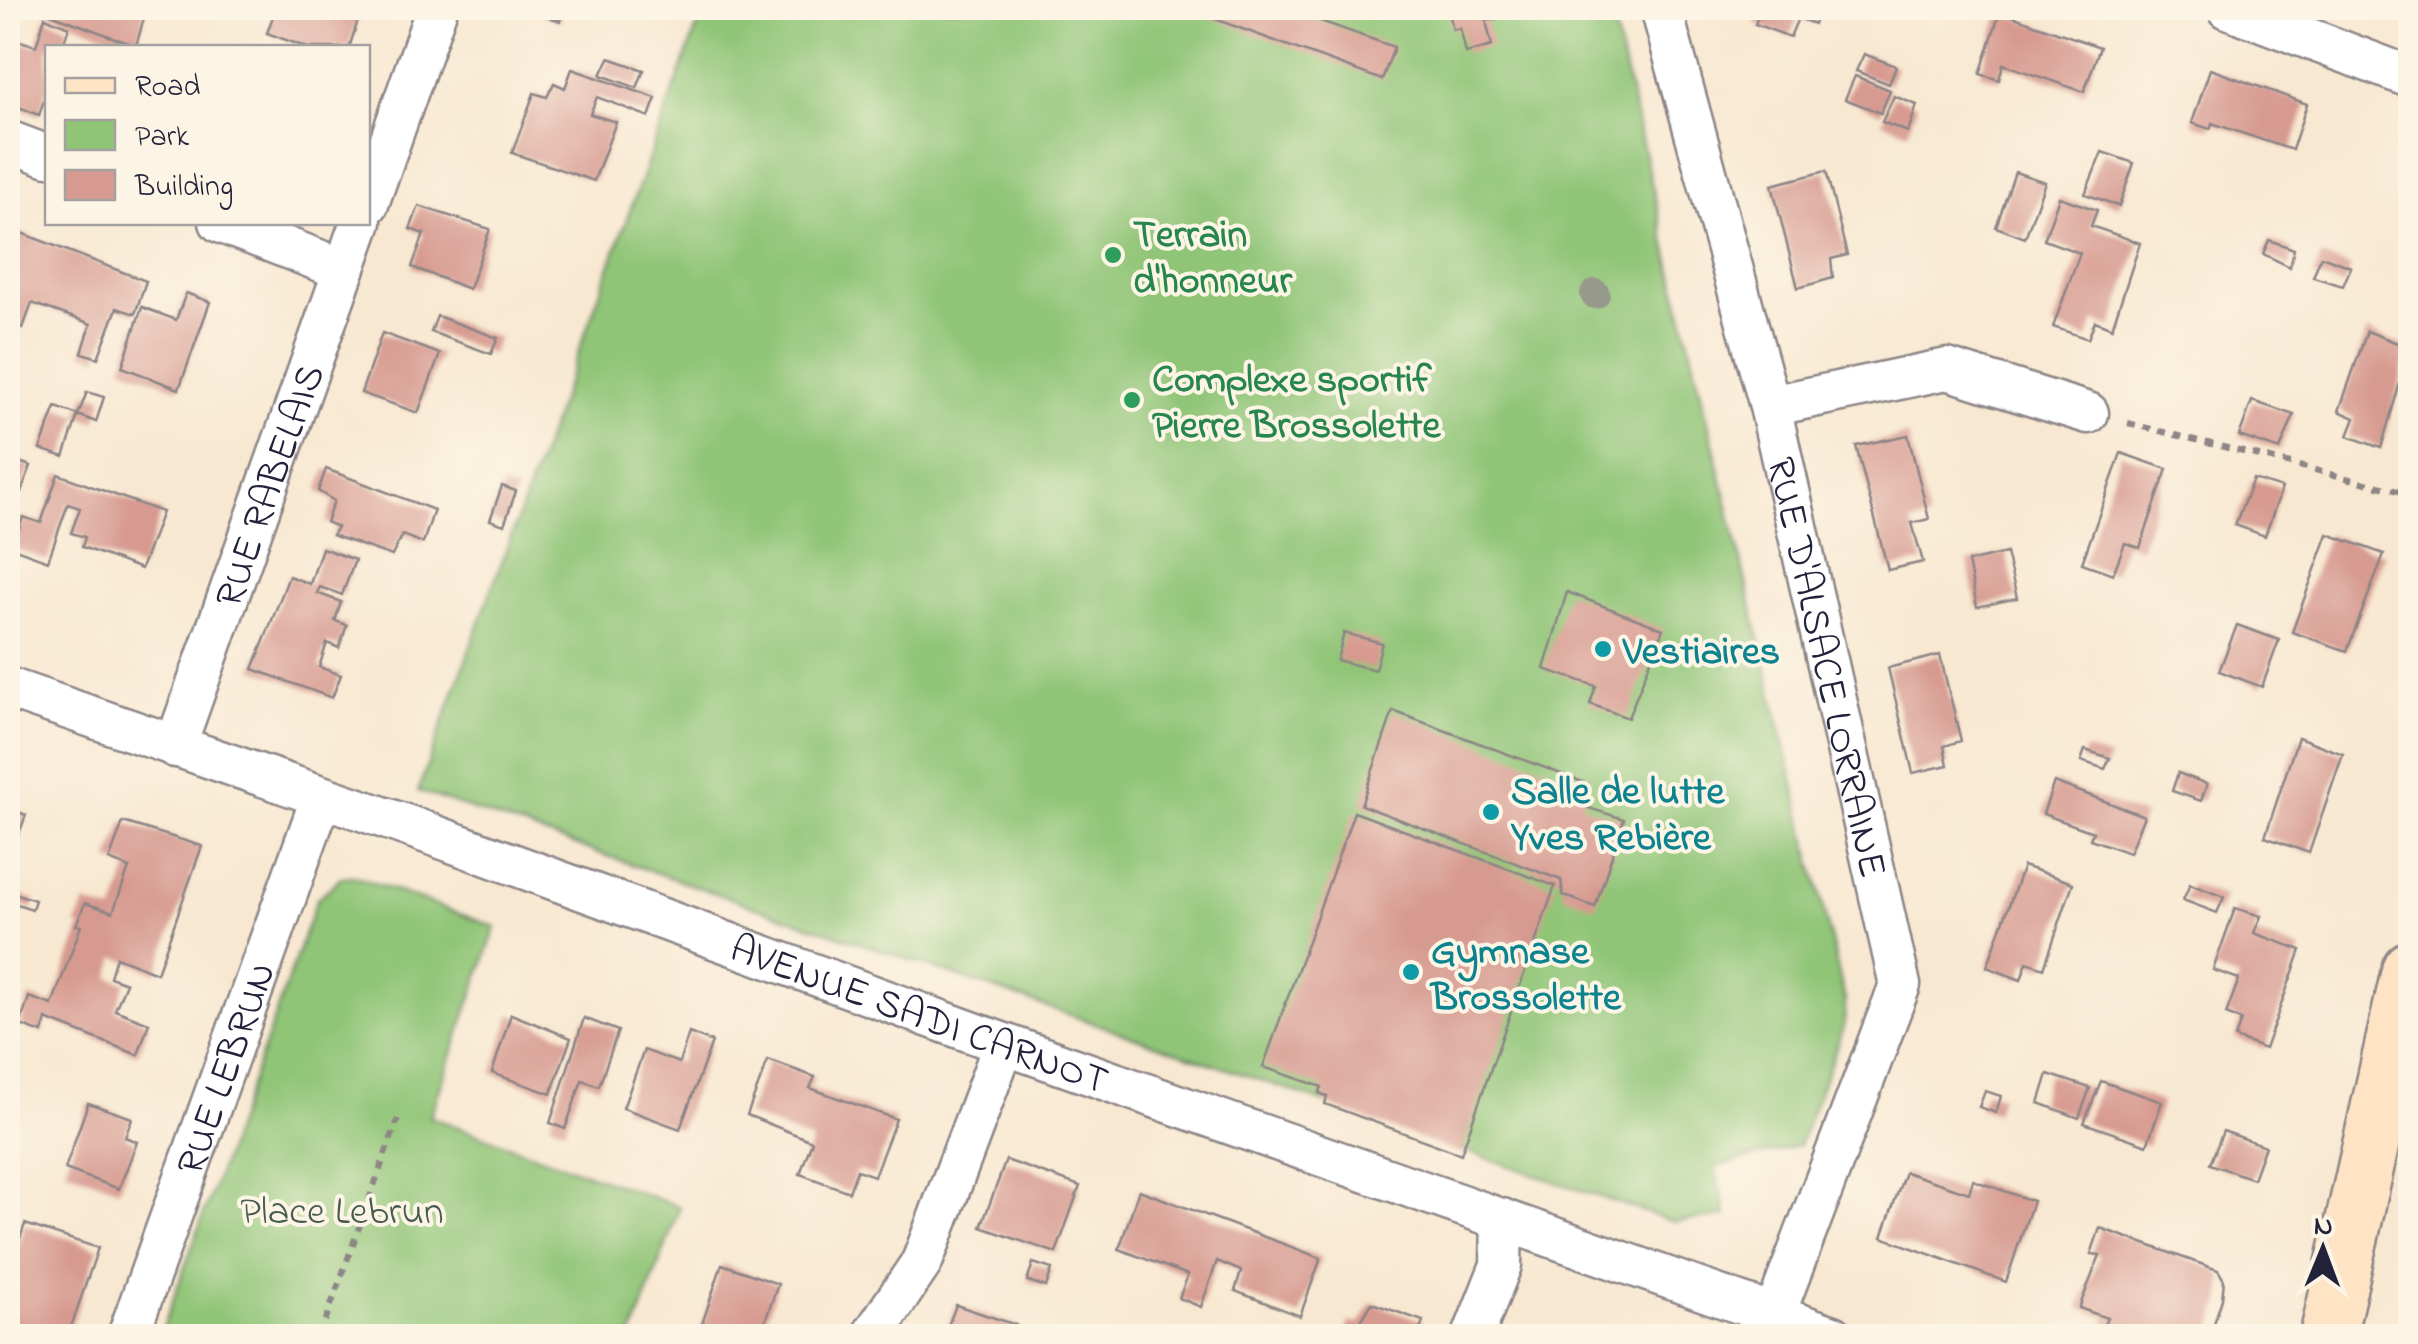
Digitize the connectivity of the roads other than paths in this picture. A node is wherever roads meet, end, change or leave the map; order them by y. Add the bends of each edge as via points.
1 (438, 8) edge
2 (1661, 8) edge
3 (2228, 8) edge
4 (2410, 77) edge
5 (8, 140) edge
6 (45, 155) edge
7 (370, 198) edge
8 (228, 225) edge
9 (360, 225) edge
10 (344, 270) junction
11 (1770, 406) junction
12 (2088, 413) road end
13 (8, 688) edge
14 (175, 747) junction
15 (321, 799) junction
16 (2410, 969) edge
17 (1004, 1044) junction
18 (1502, 1219) junction
19 (1755, 1319) edge
20 (128, 1336) edge
21 (872, 1336) edge
22 (1474, 1336) edge
23 (1832, 1336) edge
24 (2328, 1336) edge

1 - 7 street
2 - 11 street, RUE D'ALSACE LORRAINE
3 - 4 street
5 - 6 street
8 - 10 street
9 - 10 street, RUE RABELAIS
10 - 14 street, RUE RABELAIS
11 - 12 street via 1948,369
11 - 19 street, RUE D'ALSACE LORRAINE via 1900,985
13 - 14 street, AVENUE SADI CARNOT
14 - 15 street, AVENUE SADI CARNOT
15 - 17 street, AVENUE SADI CARNOT
15 - 20 street, RUE LEBRUN
16 - 24 main road
17 - 18 street, AVENUE SADI CARNOT
17 - 21 street via 922,1262
18 - 19 street, AVENUE SADI CARNOT
18 - 22 street via 1500,1265
19 - 23 street, AVENUE SADI CARNOT

